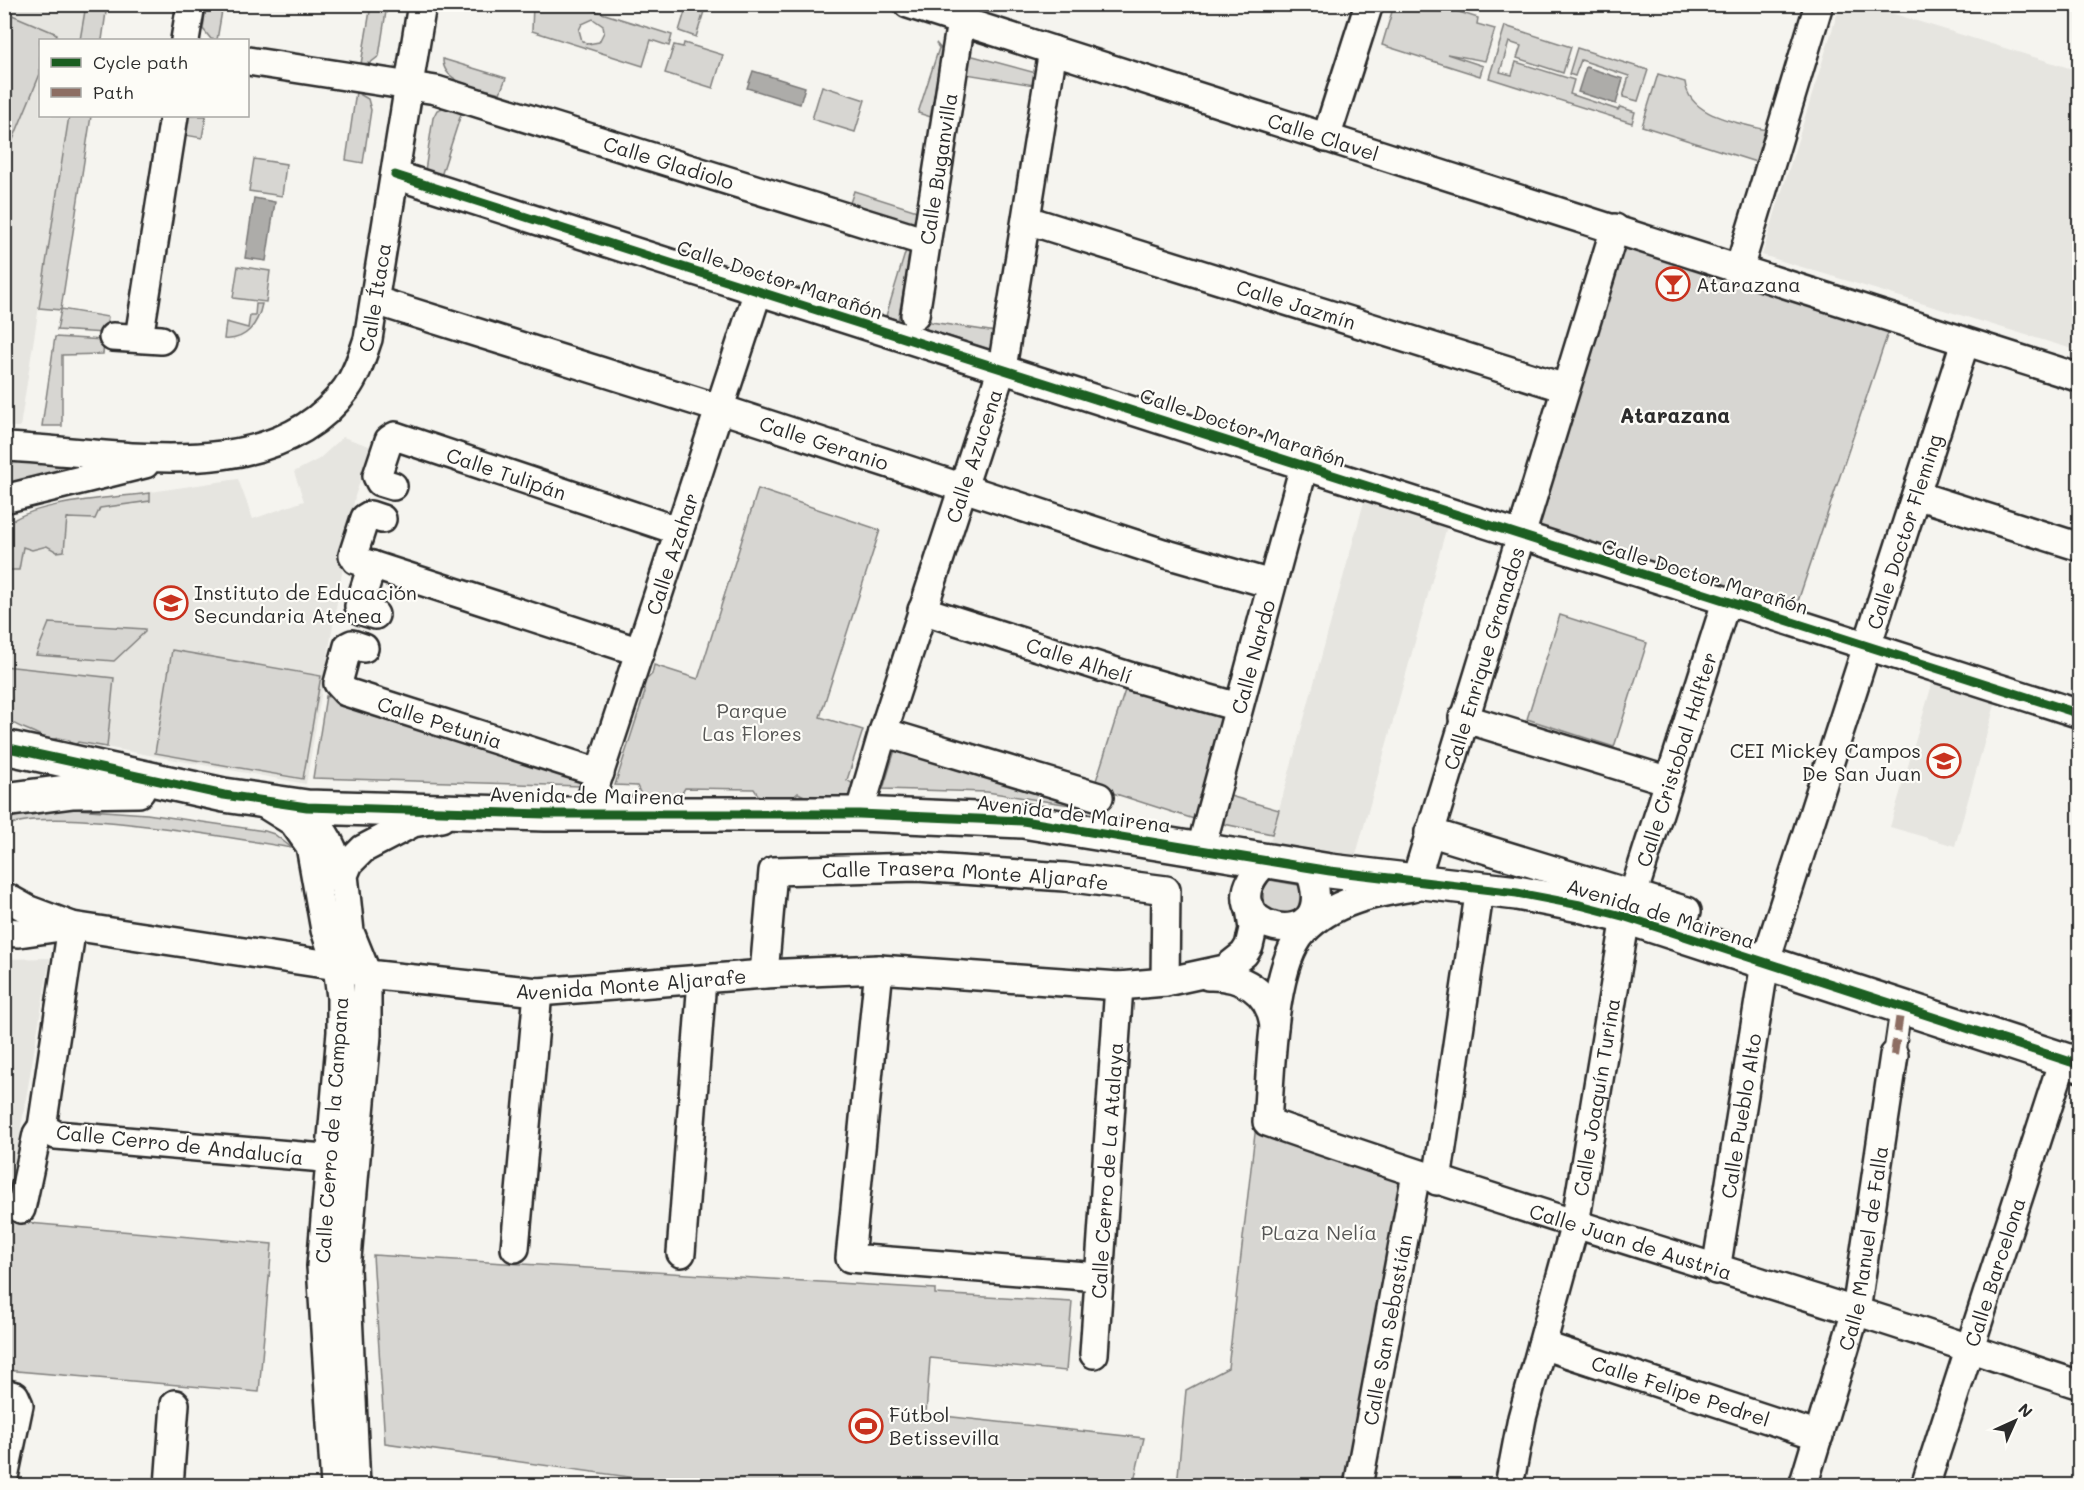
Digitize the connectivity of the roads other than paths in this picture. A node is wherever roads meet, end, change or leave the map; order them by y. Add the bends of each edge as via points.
1 (191, 4) edge
2 (422, 4) edge
3 (908, 4) edge
4 (1369, 4) edge
5 (1819, 4) edge
6 (961, 21) junction
7 (185, 39) edge
8 (1053, 50) junction
9 (249, 61) edge
10 (409, 84) junction
11 (174, 117) edge
12 (1326, 138) junction
13 (395, 175) junction
14 (1027, 220) junction
15 (1615, 228) junction
16 (926, 242) junction
17 (1739, 269) junction
18 (758, 291) junction
19 (376, 301) junction
20 (915, 315) dead end
21 (138, 338) dead end
22 (1965, 342) junction
23 (1002, 368) junction
24 (2079, 378) edge
25 (1565, 388) junction
26 (718, 408) junction
27 (4, 447) edge
28 (170, 458) junction
29 (1304, 466) junction
30 (393, 486) dead end
31 (961, 489) junction
32 (1916, 495) junction
33 (4, 499) edge
34 (382, 519) dead end
35 (678, 531) junction
36 (1520, 536) junction
37 (2079, 547) edge
38 (372, 565) junction
39 (1271, 584) junction
40 (1726, 602) junction
41 (922, 610) junction
42 (375, 615) dead end
43 (1866, 645) junction
44 (364, 648) dead end
45 (640, 652) junction
46 (1238, 707) junction
47 (2079, 714) edge
48 (1463, 718) junction
49 (883, 732) junction
50 (4, 747) edge
51 (600, 773) junction
52 (1669, 781) junction
53 (224, 795) junction
54 (1099, 797) dead end
55 (4, 800) edge
56 (272, 803) junction
57 (486, 812) junction
58 (586, 814) junction
59 (859, 814) junction
60 (1429, 832) junction
61 (1201, 848) junction
62 (1268, 860) junction
63 (1308, 867) junction
64 (343, 884) junction
65 (1430, 884) junction
66 (1480, 888) junction
67 (4, 896) edge
68 (1629, 906) junction
69 (1250, 908) junction
70 (1313, 910) junction
71 (1687, 911) dead end
72 (72, 926) junction
73 (4, 932) edge
74 (1252, 938) junction
75 (1296, 942) junction
76 (1766, 963) junction
77 (337, 966) junction
78 (879, 969) junction
79 (367, 974) junction
80 (764, 974) junction
81 (1243, 975) junction
82 (1195, 977) junction
83 (702, 980) junction
84 (1165, 982) junction
85 (1119, 986) junction
86 (538, 992) junction
87 (1901, 1007) junction
88 (1275, 1036) junction
89 (1894, 1055) joint
90 (2071, 1062) edge
91 (42, 1127) junction
92 (343, 1160) junction
93 (1426, 1177) junction
94 (21, 1209) dead end
95 (1575, 1224) junction
96 (515, 1248) dead end
97 (681, 1253) dead end
98 (1716, 1270) junction
99 (1099, 1278) junction
100 (1856, 1311) junction
101 (1542, 1345) junction
102 (1968, 1349) junction
103 (1094, 1354) dead end
104 (2079, 1385) edge
105 (4, 1393) edge
106 (175, 1404) dead end
107 (1819, 1436) junction
108 (4, 1476) edge
109 (169, 1485) edge
110 (334, 1485) edge
111 (356, 1485) edge
112 (1358, 1485) edge
113 (1509, 1485) edge
114 (1803, 1485) edge
115 (1925, 1485) edge

1 - 7 street
2 - 10 street, Calle Ítaca
3 - 6 street, Calle Clavel
4 - 12 street
5 - 17 street
6 - 8 street, Calle Clavel
6 - 16 street, Calle Buganvilla
8 - 12 street, Calle Clavel
8 - 14 street, Calle Azucena
9 - 10 street, Calle Gladiolo
10 - 13 street, Calle Ítaca
10 - 16 street, Calle Gladiolo
11 - 21 street
12 - 15 street, Calle Clavel
13 - 18 street, Calle Doctor Marañón
13 - 19 street, Calle Ítaca
14 - 23 street, Calle Azucena
14 - 25 street, Calle Jazmín
15 - 17 street, Calle Clavel
15 - 25 street, Calle Enrique Granados
16 - 20 street, Calle Buganvilla
17 - 22 street, Calle Clavel
18 - 23 street, Calle Doctor Marañón
18 - 26 street, Calle Azahar
19 - 26 street, Calle Geranio
19 - 28 street, Calle Ítaca via 356,372 322,416 288,437 248,451
22 - 24 street, Calle Clavel
22 - 32 street, Calle Doctor Fleming
23 - 29 street, Calle Doctor Marañón
23 - 31 street, Calle Azucena
25 - 36 street, Calle Enrique Granados
26 - 31 street, Calle Geranio
26 - 35 street, Calle Azahar
27 - 28 street, Calle Ítaca
28 - 33 street, Calle Ítaca
29 - 36 street, Calle Doctor Marañón
29 - 39 street, Calle Nardo
30 - 35 street, Calle Tulipán via 380,482 377,476 389,440 395,436
31 - 39 street, Calle Geranio via 1162,554
31 - 41 street, Calle Azucena
32 - 37 street
32 - 43 street, Calle Doctor Fleming
34 - 38 street via 370,515 365,518 353,555 356,560
35 - 45 street, Calle Azahar
36 - 40 street, Calle Doctor Marañón
36 - 48 street, Calle Enrique Granados
38 - 42 street via 359,606
38 - 45 street
39 - 46 street, Calle Nardo
40 - 43 street, Calle Doctor Marañón
40 - 52 street, Calle Cristobal Halfter
41 - 46 street, Calle Alhelí
41 - 49 street, Calle Azucena
43 - 47 street, Calle Doctor Marañón
43 - 76 street, Calle Doctor Fleming
44 - 51 street, Calle Petunia via 348,646 338,678 346,692
45 - 51 street, Calle Azahar
46 - 61 street, Calle Nardo
48 - 52 street
48 - 60 street, Calle Enrique Granados
49 - 54 street
49 - 59 street, Calle Azucena
50 - 53 street, Avenida de Mairena
51 - 58 street, Calle Azahar
52 - 68 street, Calle Cristobal Halfter
53 - 55 street, Avenida de Mairena via 73,791
53 - 56 street, Avenida de Mairena
56 - 57 street, Avenida de Mairena via 402,812
56 - 64 street, Calle Cerro de la Campana via 307,815 323,831 335,851
56 - 77 street, Calle Cerro de la Campana via 293,822 310,846 325,930
57 - 58 street, Avenida de Mairena
57 - 64 street, Calle Cerro de la Campana via 423,820 403,827 355,855 346,868
58 - 59 street, Avenida de Mairena
59 - 61 street, Avenida de Mairena via 1023,821
60 - 65 street, Calle Enrique Granados
60 - 68 street
61 - 62 street, Avenida de Mairena
62 - 63 street, Avenida de Mairena
62 - 69 street via 1249,882
63 - 65 street, Avenida de Mairena
63 - 70 street via 1317,893
64 - 79 street, Calle Cerro de la Campana via 350,932
65 - 66 street, Avenida de Mairena
65 - 75 street via 1362,897 1320,918
66 - 68 street, Avenida de Mairena
66 - 93 street, Calle San Sebastián
67 - 72 street, Avenida Monte Aljarafe
68 - 71 street
68 - 76 street, Avenida de Mairena
68 - 95 street, Calle Joaquín Turina
69 - 70 street via 1261,922 1285,929 1302,923
69 - 74 street
70 - 75 street, Calle Juan de Austria
72 - 73 street, Avenida Monte Aljarafe
72 - 77 street, Avenida Monte Aljarafe
72 - 91 street
74 - 81 street
74 - 82 street via 1234,963
75 - 81 street via 1277,962
75 - 88 street, Calle Juan de Austria via 1283,975
76 - 87 street, Avenida de Mairena
76 - 98 street, Calle Pueblo Alto
77 - 79 street, Avenida Monte Aljarafe
77 - 92 street, Calle Cerro de la Campana via 341,997
78 - 80 street, Avenida Monte Aljarafe
78 - 85 street, Avenida Monte Aljarafe
78 - 99 street via 850,1258
79 - 86 street, Avenida Monte Aljarafe
79 - 92 street, Calle Cerro de la Campana via 367,1035
80 - 83 street, Avenida Monte Aljarafe
80 - 84 street, Calle Trasera Monte Aljarafe via 773,871 917,867 1065,877 1166,890
81 - 82 street
81 - 88 street via 1267,1003
82 - 84 street, Avenida Monte Aljarafe
83 - 86 street, Avenida Monte Aljarafe
83 - 97 street
84 - 85 street, Avenida Monte Aljarafe
85 - 99 street, Calle Cerro de La Atalaya
86 - 96 street
87 - 89 street, Calle Manuel de Falla
87 - 90 street, Avenida de Mairena
88 - 93 street, Calle Juan de Austria via 1267,1122
89 - 100 street, Calle Manuel de Falla
90 - 102 street, Calle Barcelona
91 - 92 street, Calle Cerro de Andalucía via 56,1135
91 - 94 street via 37,1134
92 - 110 street, Calle Cerro de la Campana via 321,1266
92 - 111 street, Calle Cerro de la Campana
93 - 95 street, Calle Juan de Austria
93 - 112 street, Calle San Sebastián
95 - 98 street, Calle Juan de Austria
95 - 101 street, Calle Joaquín Turina
98 - 100 street, Calle Juan de Austria
99 - 103 street, Calle Cerro de La Atalaya
100 - 102 street, Calle Juan de Austria
100 - 107 street, Calle Manuel de Falla
101 - 107 street, Calle Felipe Pedrel
101 - 113 street, Calle Joaquín Turina
102 - 104 street, Calle Juan de Austria
102 - 115 street, Calle Barcelona
105 - 108 street via 15,1396 19,1405
106 - 109 street
107 - 114 street, Calle Manuel de Falla

